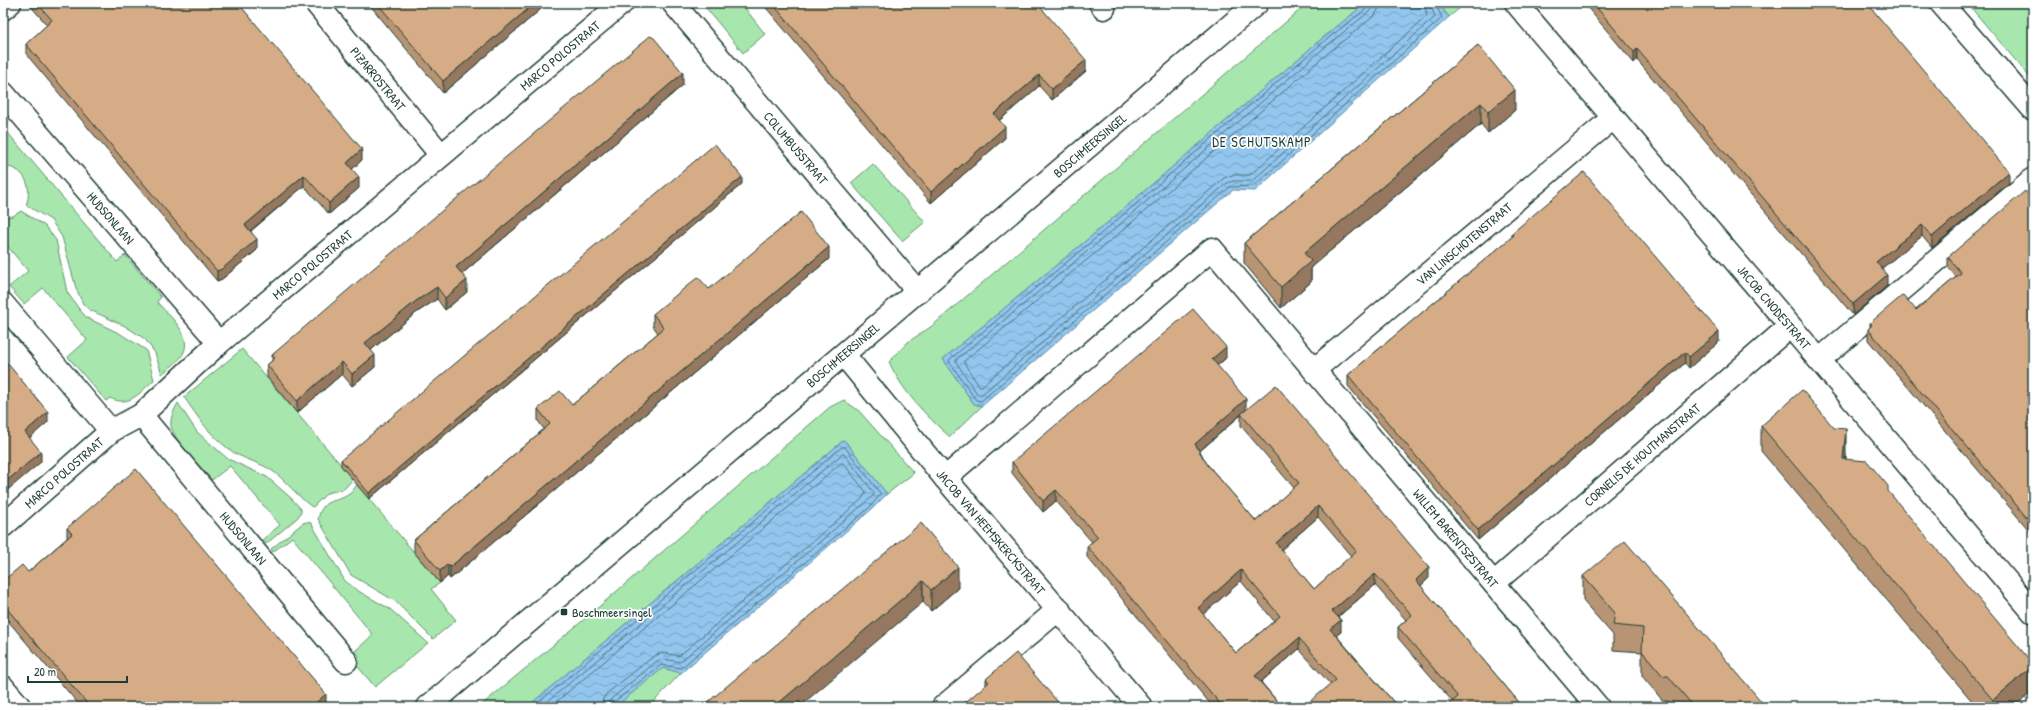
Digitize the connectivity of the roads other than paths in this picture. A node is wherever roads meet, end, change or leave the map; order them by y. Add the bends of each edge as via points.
1 (10, 3) edge
2 (316, 3) edge
3 (622, 3) edge
4 (673, 3) edge
5 (1257, 3) edge
6 (1516, 3) edge
7 (1941, 3) edge
8 (3, 9) edge
9 (3, 93) edge
10 (2033, 109) edge
11 (1613, 118) junction
12 (441, 155) junction
13 (2033, 179) edge
14 (918, 292) junction
15 (3, 304) edge
16 (1790, 326) junction
17 (219, 343) junction
18 (844, 355) junction
19 (1819, 360) junction
20 (1314, 370) junction
21 (141, 415) junction
22 (111, 432) junction
23 (945, 478) junction
24 (3, 526) edge
25 (1494, 583) junction
26 (1059, 609) junction
27 (2033, 612) edge
28 (346, 662) dead end
29 (3, 687) edge
30 (20, 707) edge
31 (428, 707) edge
32 (943, 707) edge
33 (1141, 707) edge
34 (1598, 707) edge

1 - 8 street
2 - 12 street, PIZARROSTRAAT
3 - 12 street, MARCO POLOSTRAAT
4 - 14 street, COLUMBUSSTRAAT
5 - 14 street, BOSCHMEERSINGEL
6 - 11 street, JACOB CNODESTRAAT
7 - 10 street
9 - 17 street, HUDSONLAAN
11 - 16 street, JACOB CNODESTRAAT
11 - 20 street, VAN LINSCHOTENSTRAAT
12 - 17 street, MARCO POLOSTRAAT
13 - 19 street
14 - 18 street, BOSCHMEERSINGEL
15 - 22 street
16 - 19 street, JACOB CNODESTRAAT
16 - 25 street, CORNELIS DE HOUTMANSTRAAT
17 - 21 street, MARCO POLOSTRAAT
18 - 23 street, JACOB VAN HEEMSKERCKSTRAAT
18 - 31 street, BOSCHMEERSINGEL
19 - 27 street, JACOB CNODESTRAAT
20 - 23 street via 1212,249
20 - 25 street, WILLEM BARENTSZSTRAAT
21 - 22 street, MARCO POLOSTRAAT
21 - 28 street, HUDSONLAAN
22 - 24 street, MARCO POLOSTRAAT
23 - 26 street, JACOB VAN HEEMSKERCKSTRAAT
25 - 34 street, WILLEM BARENTSZSTRAAT
26 - 32 street
26 - 33 street, JACOB VAN HEEMSKERCKSTRAAT
29 - 30 street

